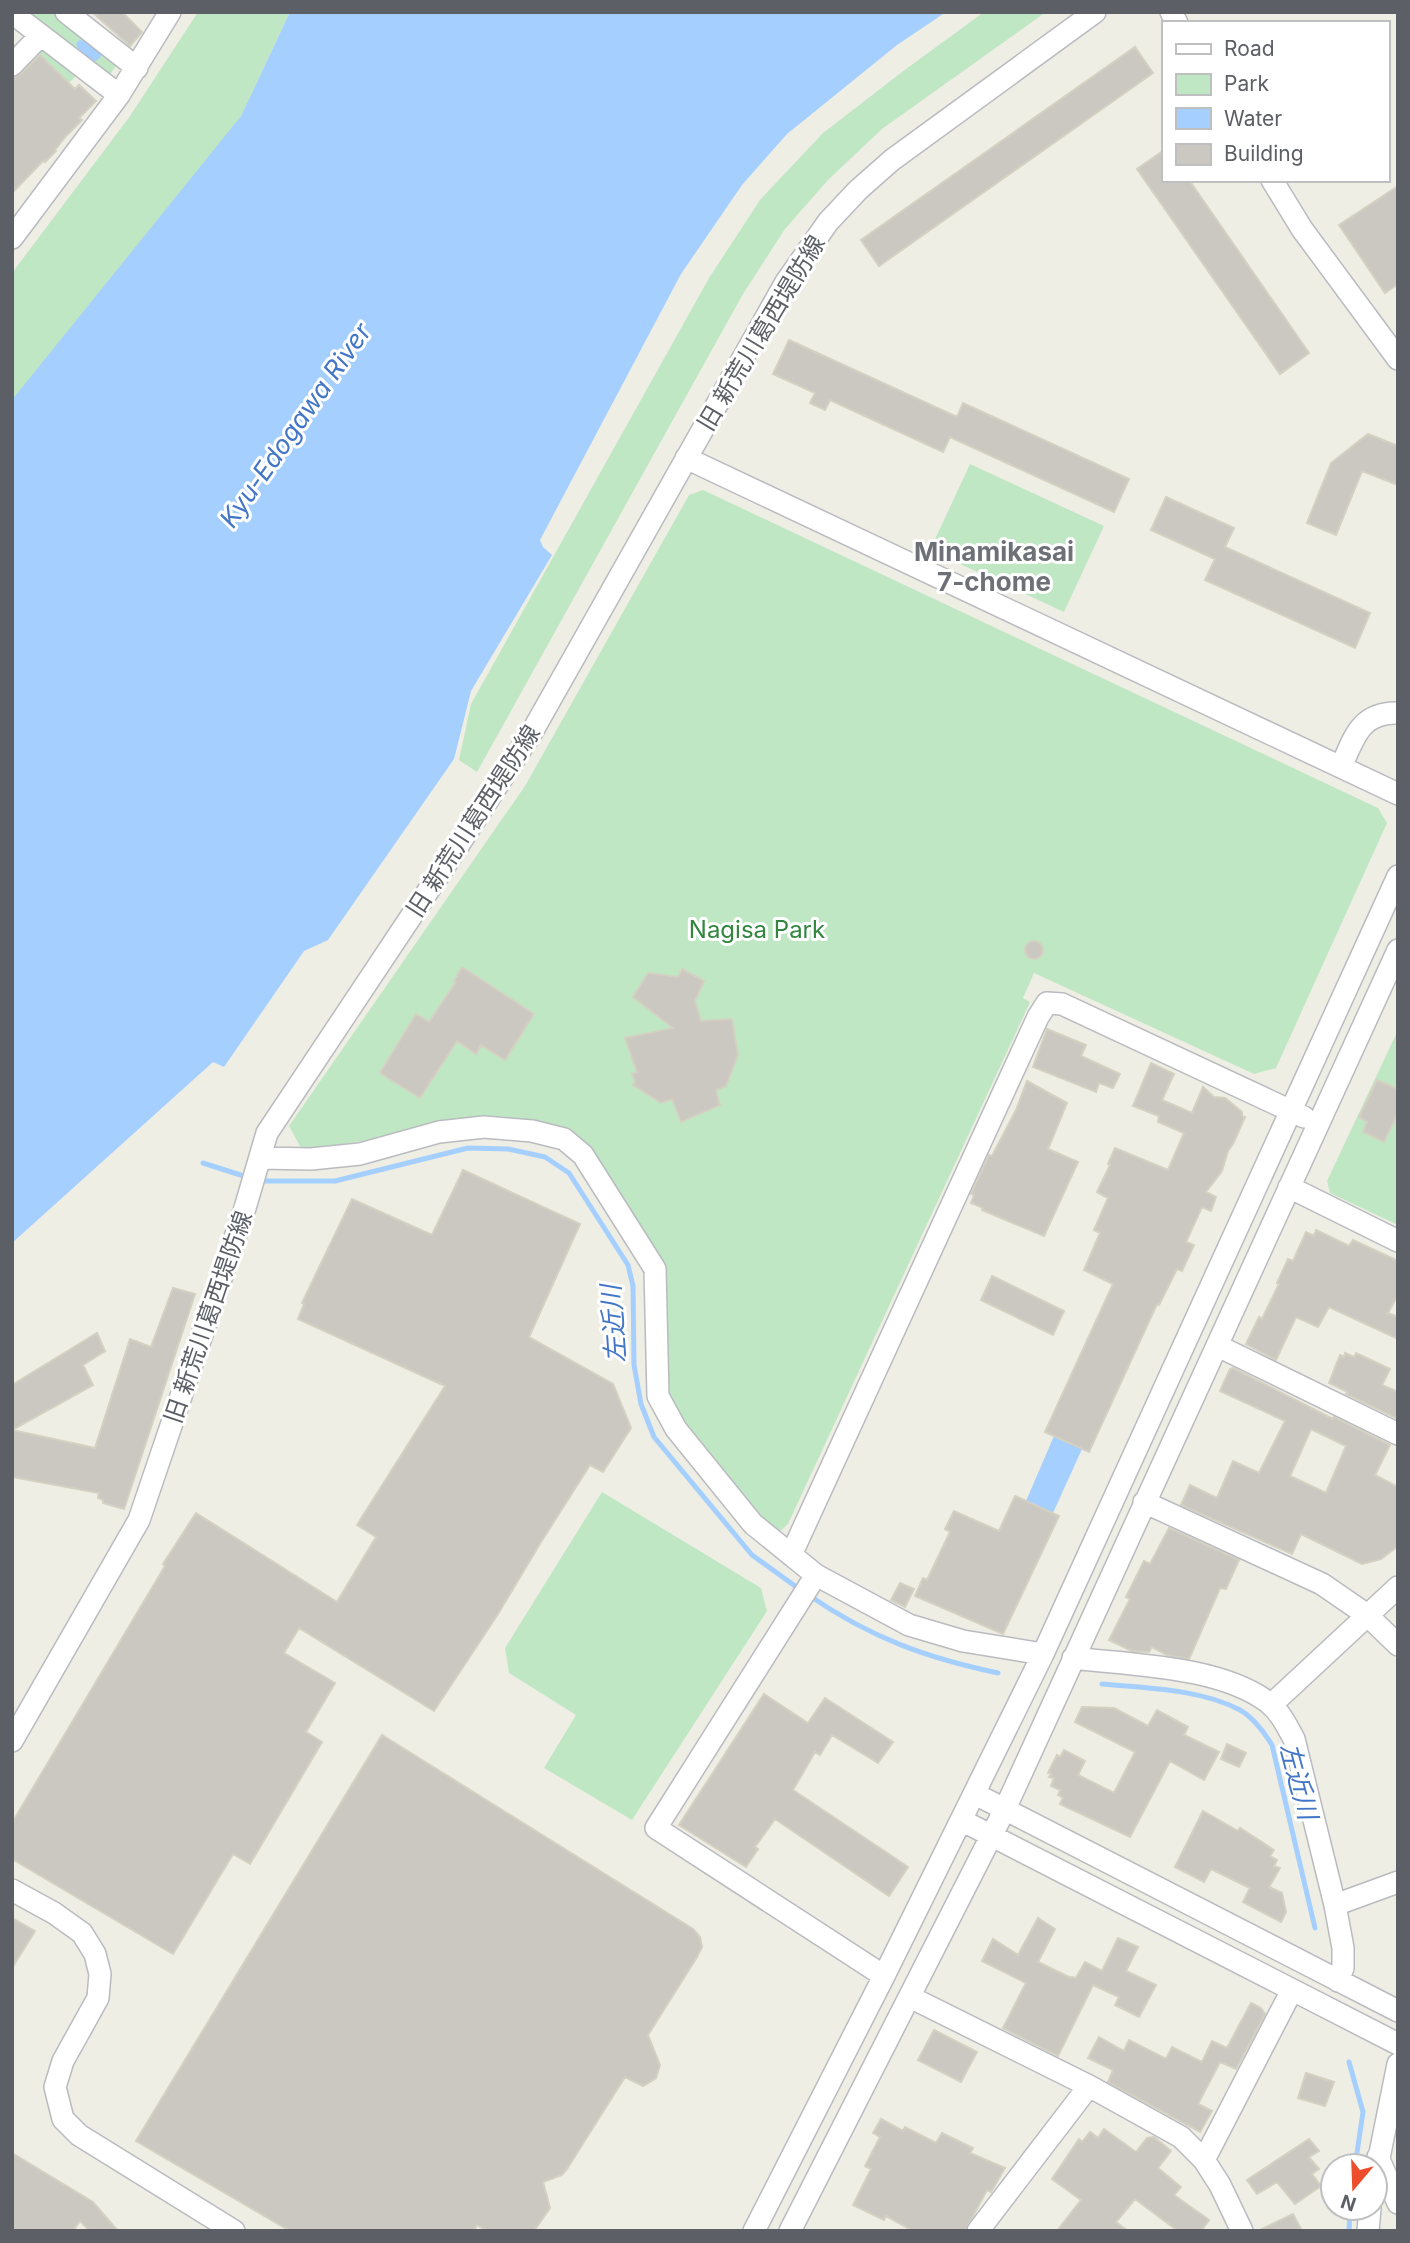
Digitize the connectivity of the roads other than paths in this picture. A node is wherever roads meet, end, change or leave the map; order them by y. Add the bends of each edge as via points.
1 (66, 12) edge
2 (1095, 12) edge
3 (12, 13) edge
4 (167, 14) edge
5 (41, 35) junction
6 (12, 65) edge
7 (137, 68) junction
8 (119, 95) junction
9 (1273, 182) edge
10 (12, 239) edge
11 (1398, 359) edge
12 (686, 457) junction
13 (1398, 713) edge
14 (1341, 767) junction
15 (1398, 794) edge
16 (1398, 876) edge
17 (1398, 950) edge
18 (1291, 1111) junction
19 (1318, 1124) junction
20 (260, 1158) junction
21 (1289, 1187) junction
22 (1398, 1241) edge
23 (1217, 1346) junction
24 (1398, 1434) edge
25 (1144, 1502) junction
26 (791, 1555) junction
27 (816, 1575) junction
28 (1398, 1587) edge
29 (1367, 1615) junction
30 (1398, 1645) edge
31 (1043, 1654) junction
32 (1073, 1658) junction
33 (1271, 1705) junction
34 (12, 1741) edge
35 (975, 1794) junction
36 (1005, 1809) junction
37 (961, 1820) junction
38 (992, 1836) junction
39 (1398, 1882) edge
40 (12, 1889) edge
41 (1335, 1905) junction
42 (884, 1976) junction
43 (1338, 1981) junction
44 (1292, 1990) junction
45 (910, 1997) junction
46 (1398, 2011) edge
47 (1398, 2044) edge
48 (1398, 2064) edge
49 (1089, 2086) junction
50 (1380, 2152) edge
51 (1204, 2160) junction
52 (1389, 2188) edge
53 (1398, 2203) edge
54 (987, 2228) edge
55 (234, 2231) edge
56 (754, 2231) edge
57 (790, 2231) edge
58 (1242, 2231) edge

1 - 7 street
2 - 12 street, 旧 新荒川葛西堤防線 via 892,160 828,222 786,282
3 - 5 street
4 - 7 street
5 - 6 street
5 - 8 street
7 - 8 street
8 - 10 street
9 - 11 street via 1302,229
12 - 14 street
12 - 20 street, 旧 新荒川葛西堤防線 via 532,732 274,1121
13 - 14 street via 1381,714 1359,728
14 - 15 street
16 - 18 street
17 - 19 street
18 - 19 street
18 - 26 street via 1062,1004 1047,1003
18 - 31 street
19 - 21 street
20 - 26 street via 311,1160 360,1154 439,1132 484,1127 564,1139 583,1155 655,1269 657,1396 676,1429 753,1524
20 - 34 street, 旧 新荒川葛西堤防線 via 139,1520
21 - 22 street
21 - 23 street
23 - 24 street
23 - 25 street
25 - 29 street via 1322,1584
25 - 32 street
26 - 27 street
27 - 31 street via 909,1625 963,1641
27 - 42 street via 656,1828
28 - 29 street
29 - 30 street
29 - 33 street
31 - 35 street
32 - 33 street via 1220,1679
32 - 36 street
33 - 41 street via 1294,1739
35 - 36 street
35 - 37 street
36 - 38 street
36 - 43 street
37 - 38 street
37 - 42 street
38 - 44 street
38 - 45 street
39 - 41 street
40 - 55 street via 82,1933 100,1974 98,1998 68,2052 55,2087 63,2119 79,2135
41 - 43 street via 1343,1948
42 - 56 street
43 - 46 street
44 - 47 street
44 - 51 street
45 - 49 street
45 - 57 street
48 - 50 street
49 - 51 street via 1181,2137
49 - 54 street
51 - 58 street
52 - 53 street

